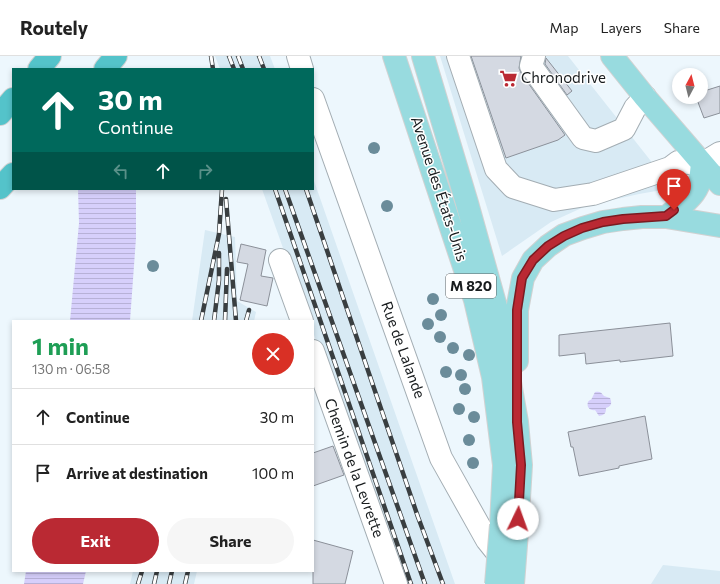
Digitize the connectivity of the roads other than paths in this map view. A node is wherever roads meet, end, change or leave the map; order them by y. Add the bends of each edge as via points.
1 (50, 56) edge
2 (116, 56) edge
3 (298, 56) edge
4 (394, 56) edge
5 (423, 56) edge
6 (458, 56) edge
7 (534, 56) edge
8 (612, 56) edge
9 (40, 68) edge
10 (106, 68) edge
11 (302, 68) edge
12 (645, 97) junction
13 (12, 100) edge
14 (314, 102) edge
15 (0, 114) edge
16 (711, 159) edge
17 (12, 175) edge
18 (720, 184) edge
19 (0, 188) edge
20 (666, 216) junction
21 (720, 226) edge
22 (280, 260) dead end
23 (302, 320) edge
24 (314, 356) edge
25 (517, 422) junction
26 (509, 529) junction
27 (396, 584) edge
28 (496, 584) edge
29 (512, 584) edge
30 (523, 584) edge

1 - 9 highway
2 - 10 highway
3 - 11 street
4 - 26 main road, Avenue des États-Unis / M 820 via 475,300 494,377
5 - 25 main road, Avenue des États-Unis / M 820 via 498,314
6 - 16 street via 496,169 513,188 554,200 593,194 670,168 678,162
7 - 12 street via 531,66 583,138 596,141 624,129 635,108
8 - 12 main road
12 - 16 main road
13 - 15 highway
14 - 30 street, Rue de Lalande via 441,458 487,540
16 - 18 main road
16 - 20 main road via 695,191 683,204
17 - 19 highway
20 - 21 main road
20 - 25 main road via 623,219 582,228 548,246 533,260 522,278 517,310
22 - 23 street
24 - 27 street, Chemin de la Levrette
25 - 26 main road, Avenue des États-Unis / M 820 via 521,465
26 - 28 main road, Avenue des États-Unis / M 820, bridge
26 - 29 main road, Avenue des États-Unis / M 820, bridge

